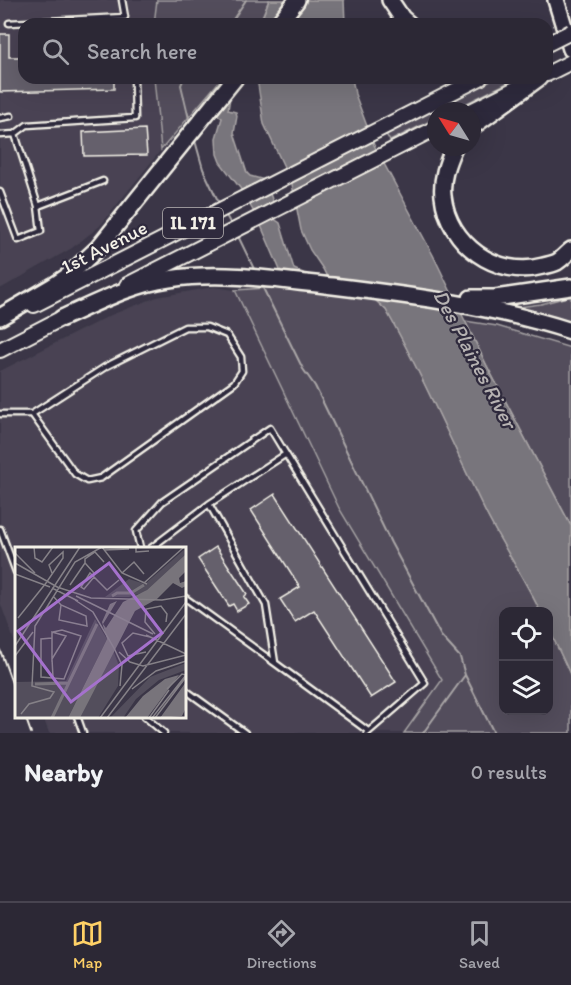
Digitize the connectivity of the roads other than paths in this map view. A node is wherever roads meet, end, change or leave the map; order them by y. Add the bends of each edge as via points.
1 (122, 0) edge
2 (297, 0) edge
3 (390, 0) edge
4 (556, 0) edge
5 (125, 17) joint
6 (102, 18) edge
7 (283, 18) edge
8 (402, 18) edge
9 (9, 22) dead end
10 (18, 22) edge
11 (571, 32) edge
12 (553, 41) edge
13 (571, 49) edge
14 (571, 62) edge
15 (553, 71) edge
16 (134, 84) edge
17 (230, 84) edge
18 (468, 84) edge
19 (527, 84) edge
20 (531, 84) edge
21 (481, 106) edge
22 (11, 116) dead end
23 (0, 118) edge
24 (481, 120) edge
25 (427, 132) edge
26 (15, 134) junction
27 (0, 135) edge
28 (450, 156) edge
29 (103, 181) dead end
30 (0, 192) edge
31 (38, 206) junction
32 (571, 250) edge
33 (571, 287) edge
34 (494, 304) junction
35 (0, 317) edge
36 (62, 318) junction
37 (0, 322) edge
38 (571, 332) edge
39 (0, 350) edge
40 (0, 414) edge
41 (32, 414) junction
42 (286, 454) junction
43 (209, 504) junction
44 (0, 529) edge
45 (140, 547) edge
46 (154, 547) edge
47 (15, 569) edge
48 (186, 598) edge
49 (275, 663) junction
50 (186, 690) edge
51 (77, 718) edge
52 (145, 718) edge
53 (368, 732) edge
54 (83, 733) edge
55 (164, 733) edge
56 (245, 733) edge

1 - 5 lane
2 - 7 highway
3 - 8 highway
4 - 13 highway
5 - 6 lane
9 - 10 lane
11 - 12 main road, bridge
14 - 15 main road
16 - 26 lane via 135,118 27,125
17 - 35 highway via 98,248 53,286
18 - 37 main road, 1st Avenue / IL 171
19 - 21 main road
20 - 24 highway
22 - 23 lane
25 - 36 main road, IL 171
26 - 27 lane
26 - 31 lane
28 - 32 highway via 443,196 449,222 483,259 506,268 531,270 556,263
29 - 31 lane
30 - 31 lane via 18,240 41,231
33 - 34 highway
34 - 36 highway via 276,279 192,277 139,286
34 - 38 highway
36 - 39 main road, IL 171
40 - 41 lane
41 - 41 lane via 75,474 87,481 101,478 234,383 242,371 241,357 227,335 207,327 185,327 105,367
42 - 43 lane
42 - 45 lane via 270,428 162,502 136,531
42 - 53 lane via 425,683
43 - 46 lane
43 - 49 lane via 266,605
44 - 47 lane
48 - 49 lane
49 - 53 lane
50 - 56 lane
51 - 54 lane
52 - 55 lane

